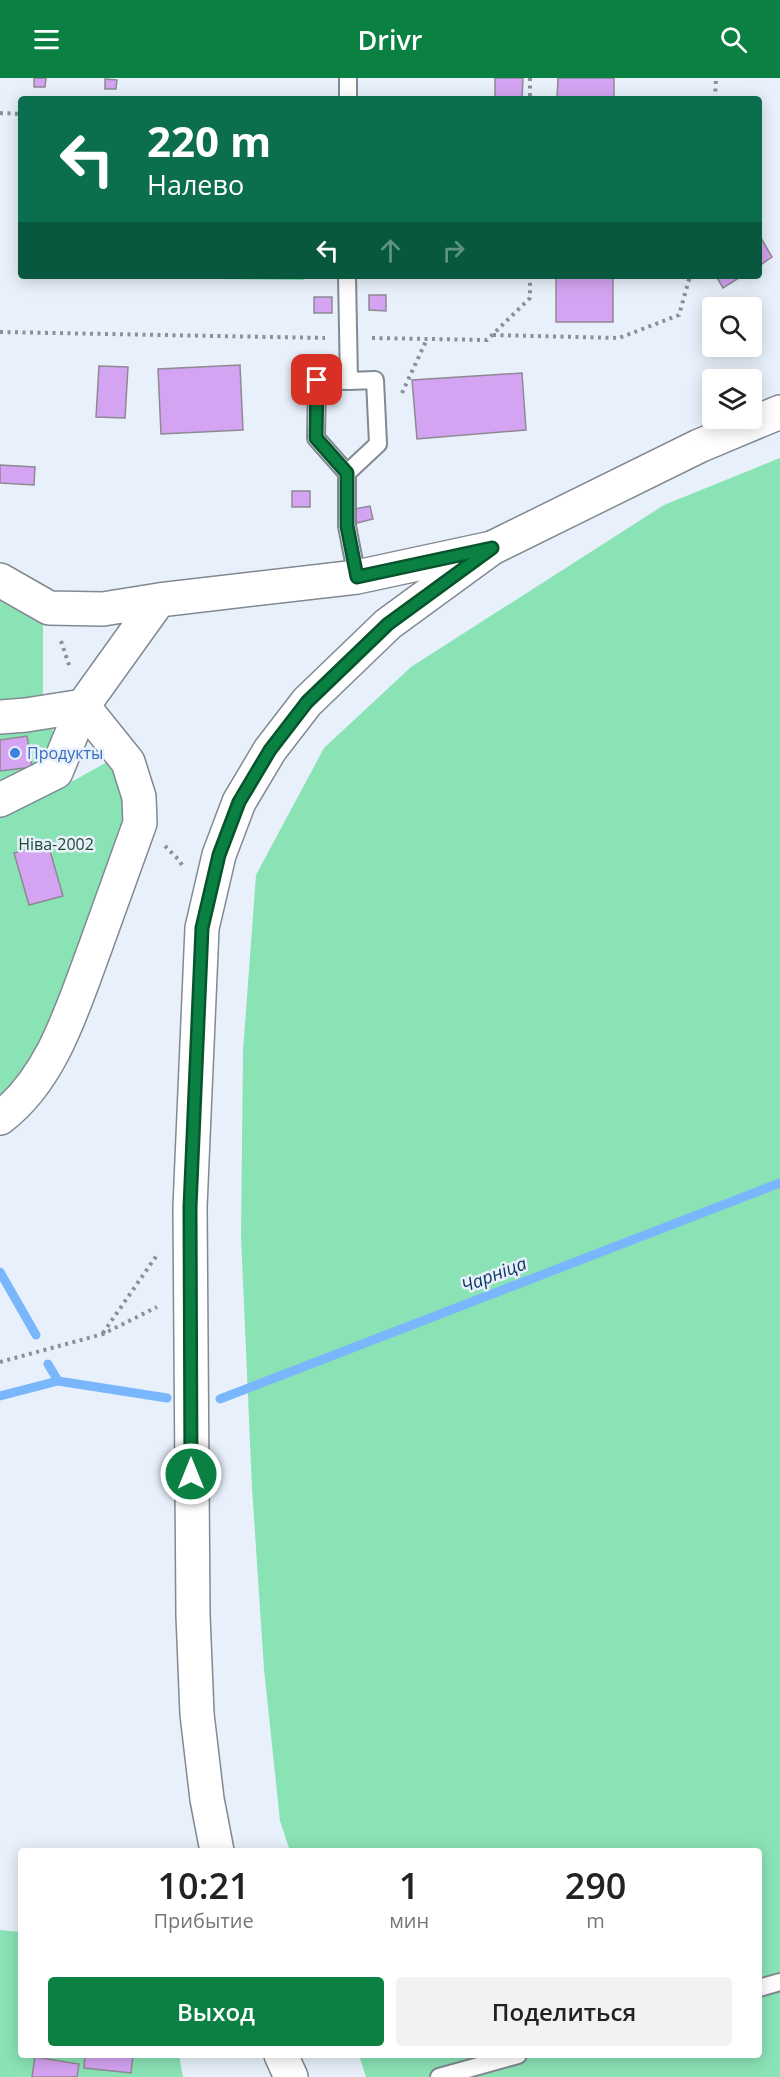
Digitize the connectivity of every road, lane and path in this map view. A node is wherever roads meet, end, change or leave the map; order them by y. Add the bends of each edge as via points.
1 (348, 78) edge
2 (530, 78) edge
3 (716, 78) edge
4 (348, 96) edge
5 (530, 96) edge
6 (716, 96) edge
7 (0, 113) edge
8 (18, 114) edge
9 (347, 279) edge
10 (530, 279) edge
11 (689, 279) edge
12 (0, 332) edge
13 (492, 335) junction
14 (347, 338) junction
15 (349, 381) junction
16 (780, 412) edge
17 (347, 473) junction
18 (492, 548) junction
19 (357, 577) junction
20 (0, 580) edge
21 (159, 600) junction
22 (50, 608) junction
23 (83, 706) junction
24 (0, 717) edge
25 (0, 800) edge
26 (0, 1118) edge
27 (190, 1207) junction
28 (190, 1291) junction
29 (103, 1334) junction
30 (0, 1362) edge
31 (216, 1848) edge
32 (780, 1982) edge
33 (762, 1987) edge
34 (282, 2058) edge
35 (507, 2058) edge
36 (291, 2077) edge
37 (440, 2077) edge

1 - 4 lane
2 - 5 path
3 - 6 path
7 - 8 path
9 - 14 lane
10 - 13 path via 530,298
11 - 13 path via 679,315 619,338
12 - 14 path
13 - 14 path via 487,340
14 - 15 lane
15 - 17 lane via 375,380 378,444
15 - 17 lane via 317,380 316,438
16 - 18 street via 699,446
17 - 19 lane via 347,526
18 - 19 street
18 - 27 street via 388,624 307,702 270,750 239,802 219,855 202,928
19 - 21 street
20 - 22 street
21 - 22 street via 103,609
21 - 23 street
22 - 23 path
23 - 24 street
23 - 25 street via 56,772
23 - 26 street via 128,762 139,797 140,824 65,1029 30,1088
27 - 28 street
27 - 29 path
28 - 29 path
28 - 31 street via 192,1615 207,1799
29 - 30 path
32 - 33 lane
34 - 36 street
35 - 37 lane

